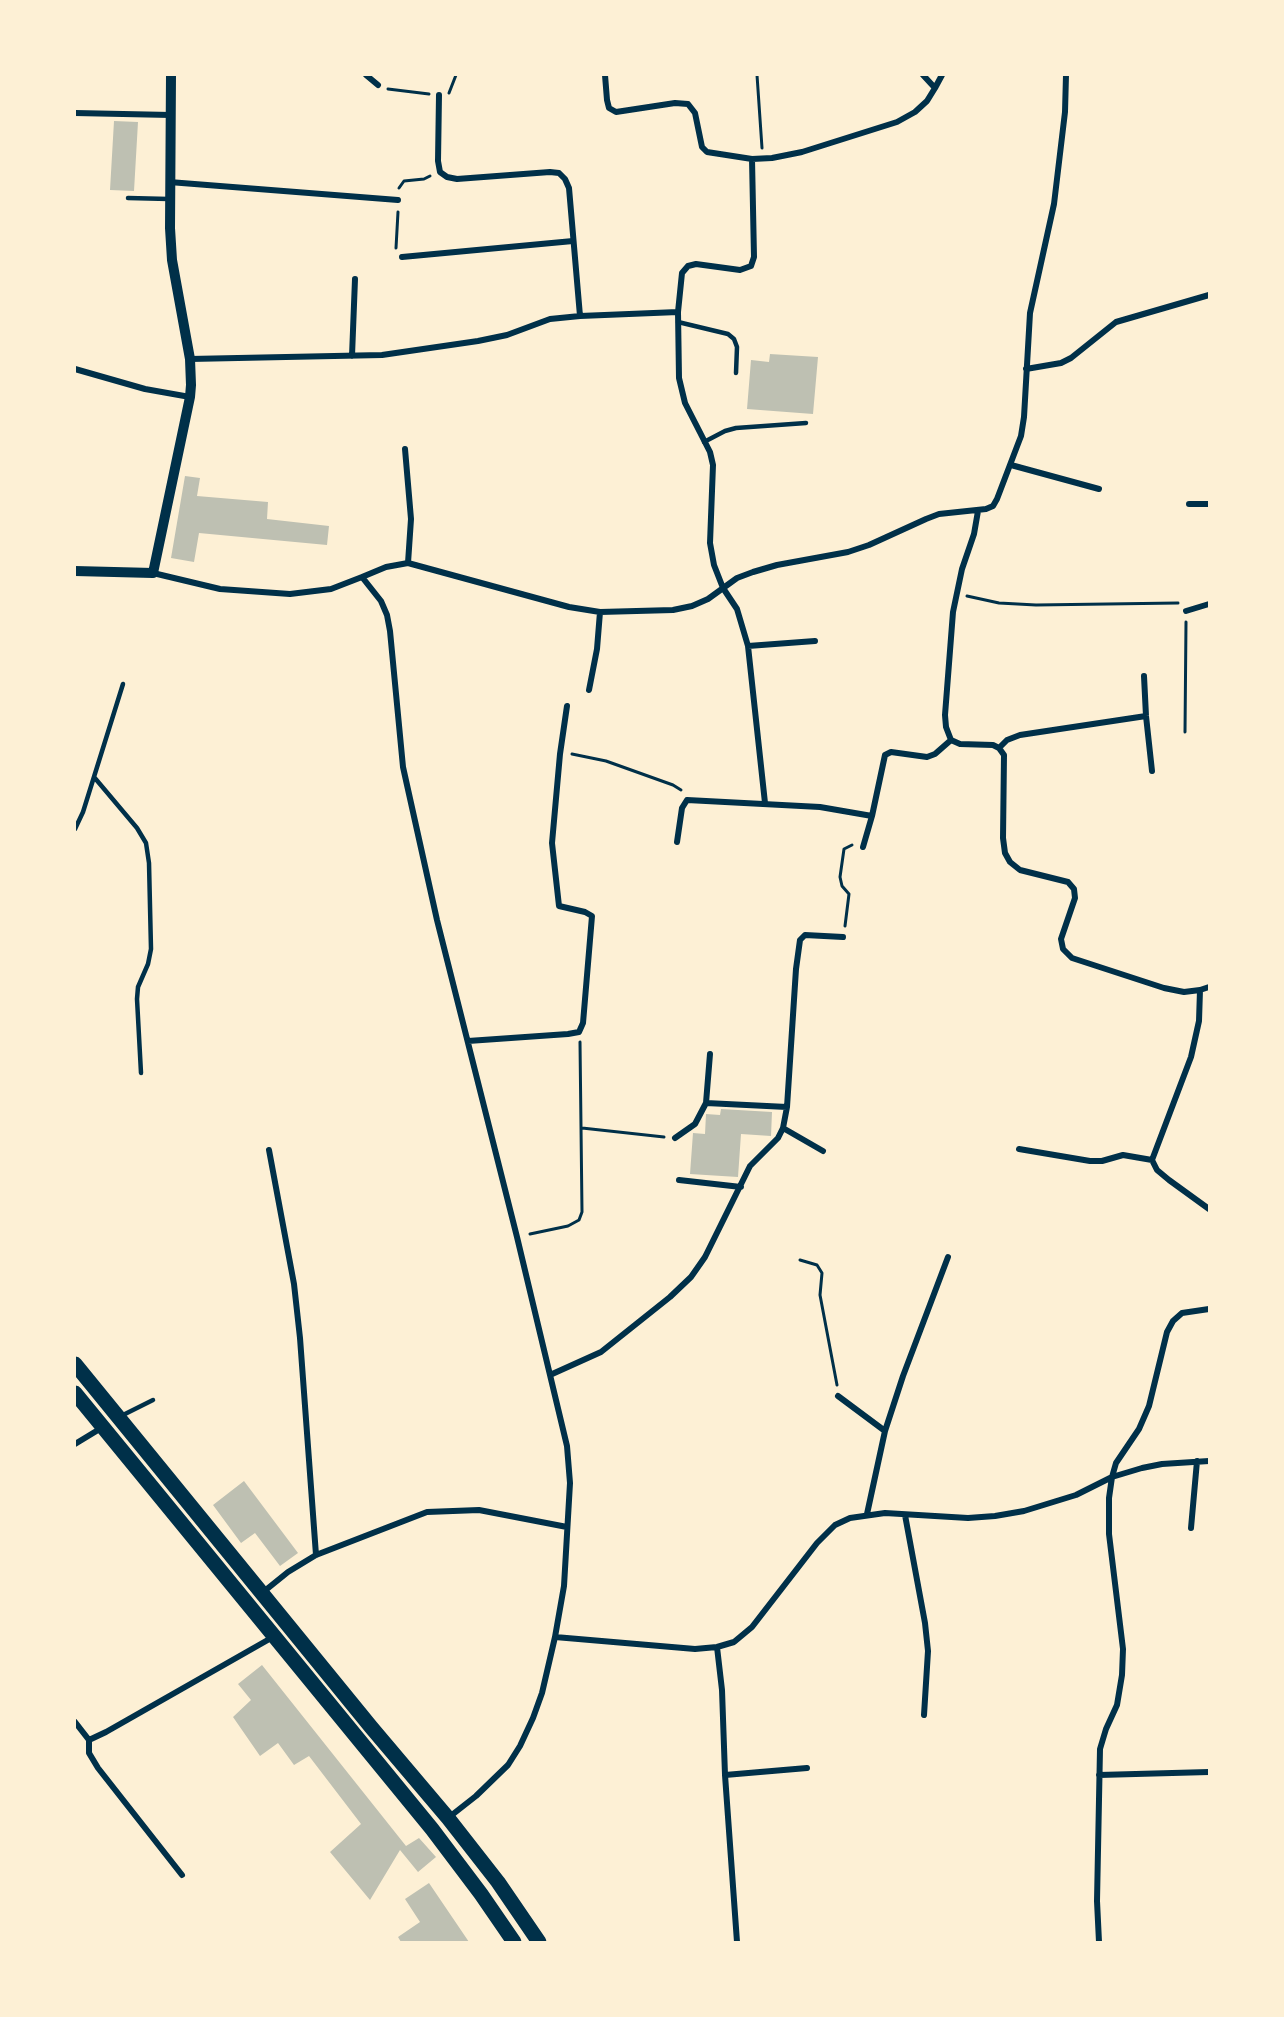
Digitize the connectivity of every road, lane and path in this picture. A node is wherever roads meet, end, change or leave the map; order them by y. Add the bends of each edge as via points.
1 (171, 75) edge
2 (366, 75) edge
3 (456, 75) edge
4 (605, 75) edge
5 (757, 75) edge
6 (923, 75) edge
7 (942, 75) edge
8 (1066, 75) edge
9 (378, 85) joint
10 (935, 88) junction
11 (439, 95) junction
12 (75, 113) edge
13 (171, 115) junction
14 (752, 159) junction
15 (762, 159) junction
16 (169, 182) junction
17 (128, 198) dead end
18 (169, 199) junction
19 (398, 200) dead end
20 (573, 241) junction
21 (402, 257) dead end
22 (355, 279) dead end
23 (1209, 295) edge
24 (678, 312) junction
25 (579, 316) junction
26 (678, 322) junction
27 (352, 356) junction
28 (190, 359) junction
29 (75, 369) edge
30 (1026, 369) junction
31 (736, 373) dead end
32 (190, 396) junction
33 (806, 423) dead end
34 (704, 441) junction
35 (405, 449) dead end
36 (1011, 465) junction
37 (1099, 489) dead end
38 (1189, 504) dead end
39 (1209, 504) edge
40 (978, 511) junction
41 (408, 563) junction
42 (75, 571) edge
43 (153, 573) junction
44 (362, 577) junction
45 (723, 588) junction
46 (956, 594) junction
47 (1209, 604) edge
48 (1186, 611) junction
49 (600, 612) junction
50 (815, 641) dead end
51 (747, 646) junction
52 (1144, 676) dead end
53 (123, 684) dead end
54 (589, 690) dead end
55 (567, 706) dead end
56 (1146, 716) junction
57 (1185, 732) dead end
58 (951, 740) junction
59 (999, 748) junction
60 (560, 754) junction
61 (1152, 771) dead end
62 (94, 777) junction
63 (687, 800) junction
64 (765, 803) junction
65 (872, 816) junction
66 (75, 829) edge
67 (677, 842) dead end
68 (863, 847) joint
69 (843, 937) joint
70 (1209, 987) edge
71 (1200, 990) junction
72 (579, 1032) junction
73 (468, 1041) junction
74 (710, 1054) dead end
75 (141, 1073) dead end
76 (706, 1103) junction
77 (787, 1107) junction
78 (582, 1128) junction
79 (783, 1128) junction
80 (675, 1138) joint
81 (1019, 1149) dead end
82 (269, 1150) dead end
83 (823, 1151) dead end
84 (1152, 1161) junction
85 (679, 1180) dead end
86 (741, 1187) junction
87 (1209, 1209) edge
88 (517, 1237) junction
89 (948, 1257) dead end
90 (800, 1260) dead end
91 (1209, 1309) edge
92 (75, 1364) edge
93 (550, 1375) junction
94 (75, 1393) edge
95 (838, 1396) joint
96 (153, 1400) dead end
97 (118, 1417) junction
98 (103, 1427) junction
99 (885, 1431) junction
100 (75, 1444) edge
101 (1197, 1461) junction
102 (1209, 1461) edge
103 (1112, 1478) junction
104 (867, 1514) junction
105 (905, 1515) junction
106 (567, 1527) junction
107 (1191, 1528) dead end
108 (316, 1555) junction
109 (262, 1593) junction
110 (273, 1636) junction
111 (555, 1637) junction
112 (717, 1647) junction
113 (924, 1715) dead end
114 (75, 1722) edge
115 (89, 1740) junction
116 (807, 1768) dead end
117 (1209, 1772) edge
118 (724, 1775) junction
119 (1099, 1775) junction
120 (448, 1818) junction
121 (432, 1829) junction
122 (183, 1875) dead end
123 (514, 1942) edge
124 (539, 1942) edge
125 (737, 1942) edge
126 (1099, 1942) edge

1 - 13 street
2 - 9 street
3 - 11 path via 448,94
4 - 14 street via 609,108 616,112 688,104 695,113 702,147 707,152
5 - 15 path
6 - 10 street
7 - 10 street
8 - 30 street via 1054,204 1030,313
9 - 11 path
10 - 15 street via 915,112 897,122 802,152
11 - 20 street via 440,172 457,179 559,173 569,188
12 - 13 street
13 - 16 street
14 - 15 street
14 - 24 street via 751,266 740,270 688,266 682,273
16 - 18 street
16 - 19 street
17 - 18 lane
18 - 28 street via 172,260
20 - 21 street
20 - 25 street
22 - 27 street
23 - 30 street via 1116,322 1071,358
24 - 25 street
24 - 26 street
25 - 27 street via 550,320 478,341
26 - 31 lane via 728,334 734,339
26 - 34 street via 681,390
27 - 28 street
28 - 32 street
29 - 32 street via 145,389
30 - 36 street via 1023,426
32 - 43 street
33 - 34 lane via 736,428
34 - 45 street via 713,465 710,543
35 - 41 street via 411,519
36 - 37 street
36 - 40 street via 993,506
38 - 39 street
40 - 45 street via 932,516 869,545 777,565 737,578
40 - 46 street
41 - 44 street
41 - 49 street
42 - 43 street
43 - 44 street via 220,589 290,594 331,589
44 - 73 street via 387,615 403,767
45 - 49 street via 700,603 673,610
45 - 51 street via 738,609
46 - 48 path via 999,603 1036,605 1177,603
46 - 58 street via 945,715
47 - 48 street
48 - 57 path
49 - 54 street
50 - 51 street
51 - 64 street
52 - 56 street
53 - 62 lane
55 - 60 street
56 - 59 street via 1020,735
56 - 61 street
58 - 59 street
58 - 65 street via 927,757 891,752 885,755
59 - 71 street via 1005,763 1005,853 1020,870 1068,882 1074,889 1075,898 1061,939 1063,950 1072,958 1164,988
60 - 63 path via 606,761 673,785 681,789
60 - 72 street via 552,843 557,902 564,909 585,912 593,922
62 - 66 lane
62 - 75 lane via 146,843 151,949 137,999
63 - 64 street
63 - 67 street via 682,808
64 - 65 street
65 - 68 street
68 - 69 path via 848,845 844,849 840,877 849,894
69 - 77 street via 805,935 800,940
70 - 71 street
71 - 84 street via 1199,1022 1191,1057
72 - 73 street
72 - 78 path
73 - 88 street
74 - 76 street
76 - 77 street
76 - 80 street via 695,1124
77 - 79 street
78 - 80 path
78 - 88 path via 579,1221
79 - 83 street
79 - 86 street via 750,1166
81 - 84 street via 1090,1161 1123,1155
82 - 108 street via 294,1284
84 - 87 street via 1157,1170
85 - 86 street
86 - 93 street via 691,1277 661,1306 601,1352
88 - 93 street
89 - 99 street
90 - 95 path via 817,1265 822,1273 820,1295
91 - 103 street via 1182,1313 1173,1321 1149,1406 1116,1463
92 - 97 main road
93 - 106 street via 567,1446
94 - 98 main road
95 - 99 street
96 - 97 lane
97 - 109 main road
98 - 100 street
98 - 110 main road
99 - 104 street
101 - 102 street
101 - 103 street via 1162,1464
101 - 107 street
103 - 105 street via 1076,1495 1024,1511 968,1518
103 - 119 street via 1109,1534 1123,1649 1122,1674 1117,1705 1100,1749
104 - 105 street
104 - 112 street via 835,1525 752,1628 734,1642
105 - 113 street via 928,1651
106 - 108 street via 479,1510 427,1512
106 - 111 street via 564,1586
108 - 109 street
109 - 120 main road
110 - 115 street
110 - 121 main road
111 - 112 street via 695,1649
111 - 120 street via 542,1693 520,1746 496,1778
112 - 118 street
114 - 115 street
115 - 122 street via 89,1753 98,1768
116 - 118 street
117 - 119 street
118 - 125 street
119 - 126 street
120 - 121 main road
120 - 124 main road
121 - 123 main road

